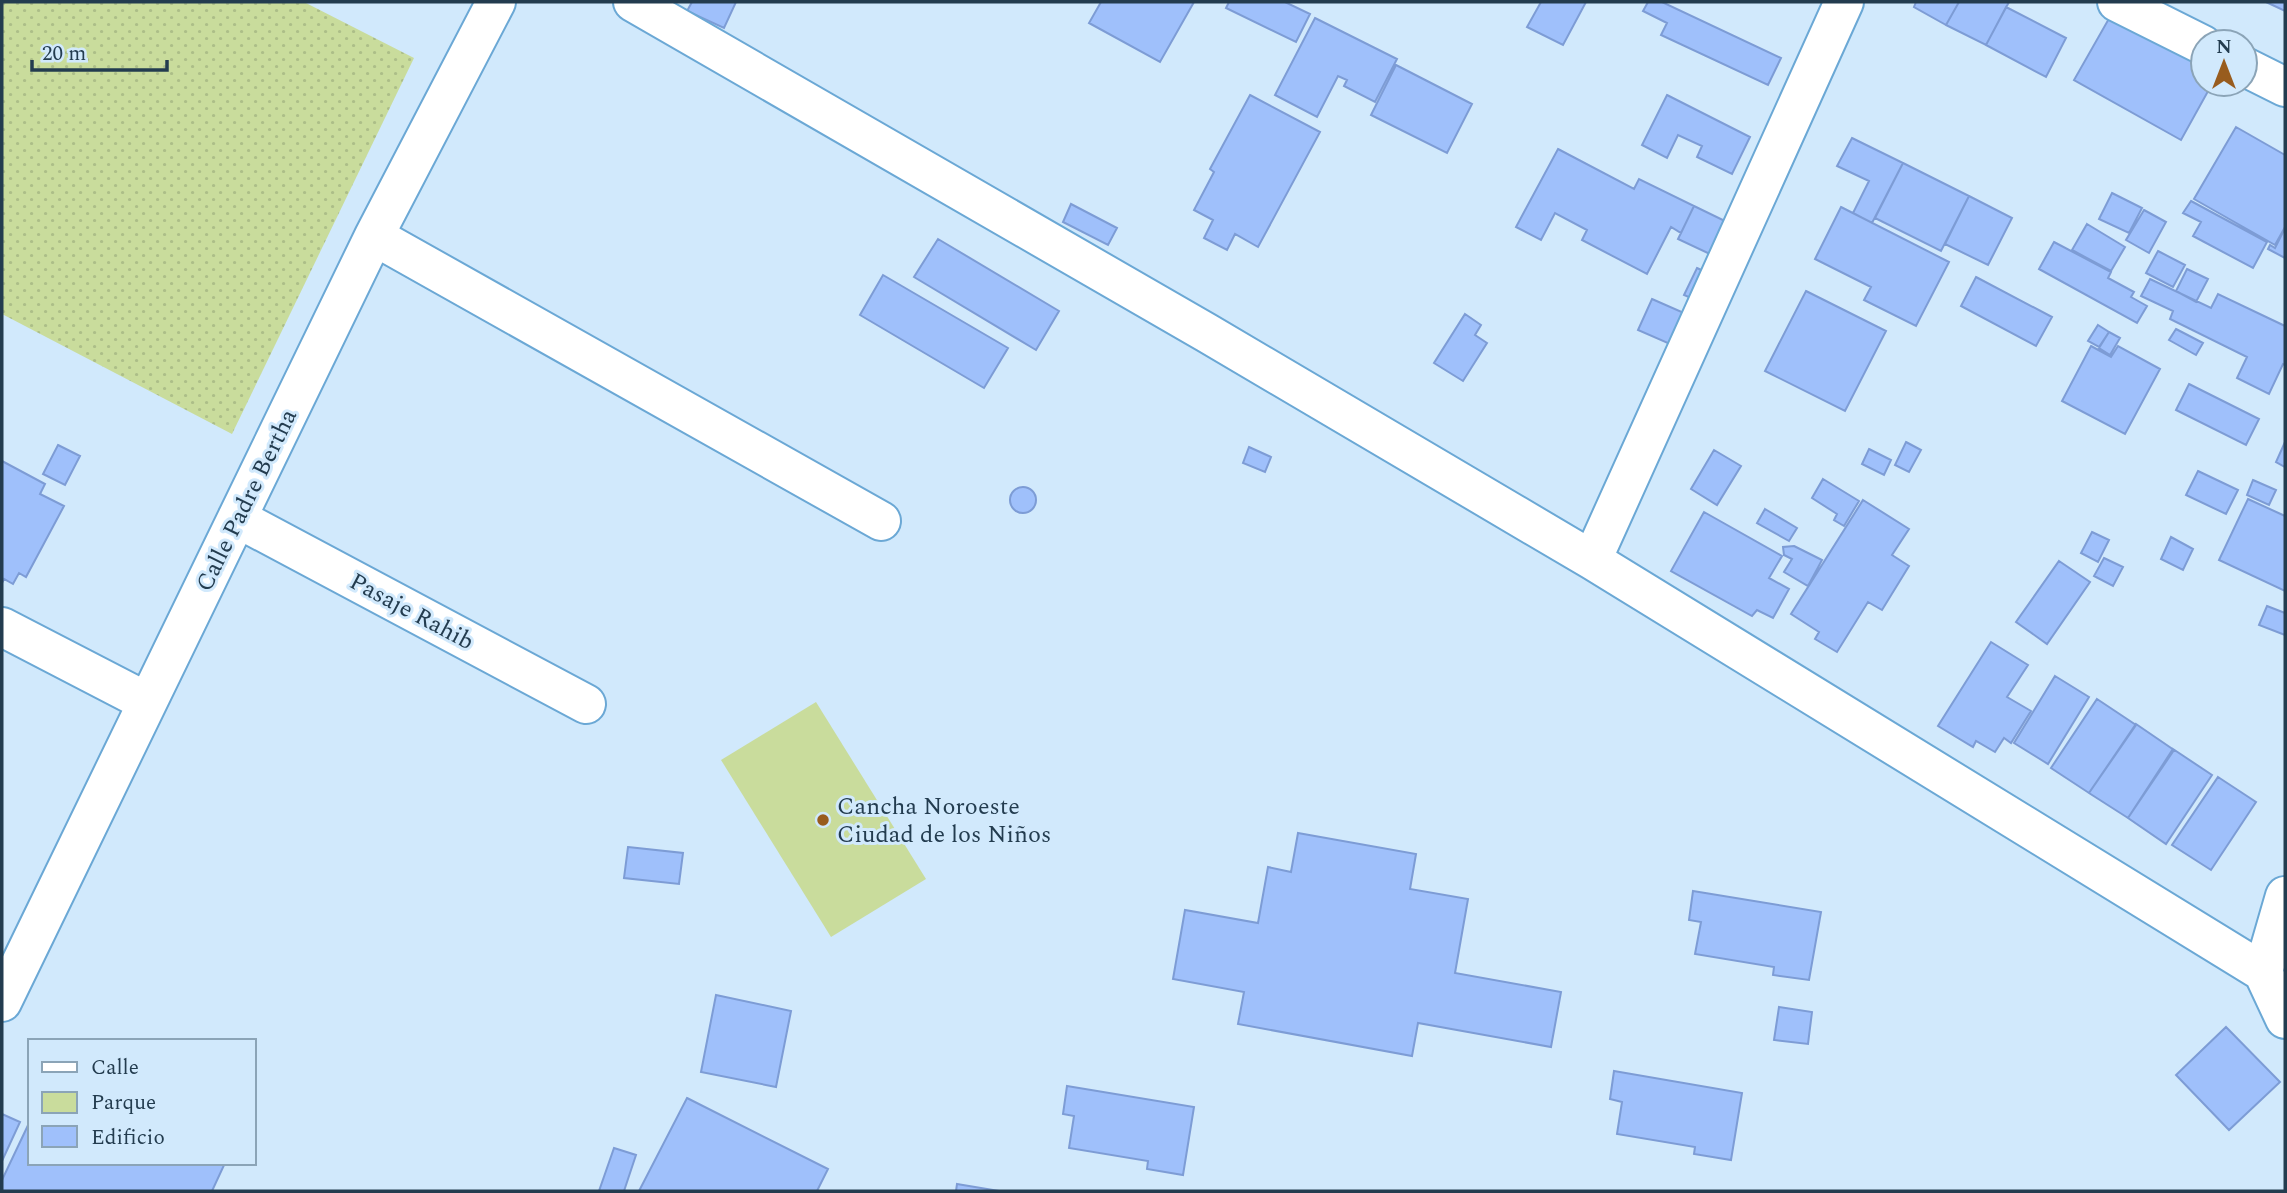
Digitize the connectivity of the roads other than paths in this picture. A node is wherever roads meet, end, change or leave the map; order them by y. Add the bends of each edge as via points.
1 (496, 2) edge
2 (633, 2) edge
3 (1844, 2) edge
4 (2117, 2) edge
5 (2189, 38) edge
6 (2259, 73) edge
7 (2285, 87) edge
8 (374, 236) junction
9 (237, 518) junction
10 (881, 521) dead end
11 (1592, 561) junction
12 (2, 627) edge
13 (147, 702) junction
14 (586, 704) dead end
15 (2285, 896) edge
16 (2263, 972) junction
17 (2, 1002) edge
18 (2285, 1019) edge

1 - 8 street, Calle Padre Bertha
2 - 11 street
3 - 11 street
4 - 5 street
6 - 7 street
8 - 9 street, Calle Padre Bertha
8 - 10 street
9 - 13 street, Calle Padre Bertha
9 - 14 street, Pasaje Rahib
11 - 16 street
12 - 13 street
13 - 17 street, Calle Padre Bertha
15 - 16 street
16 - 18 street

